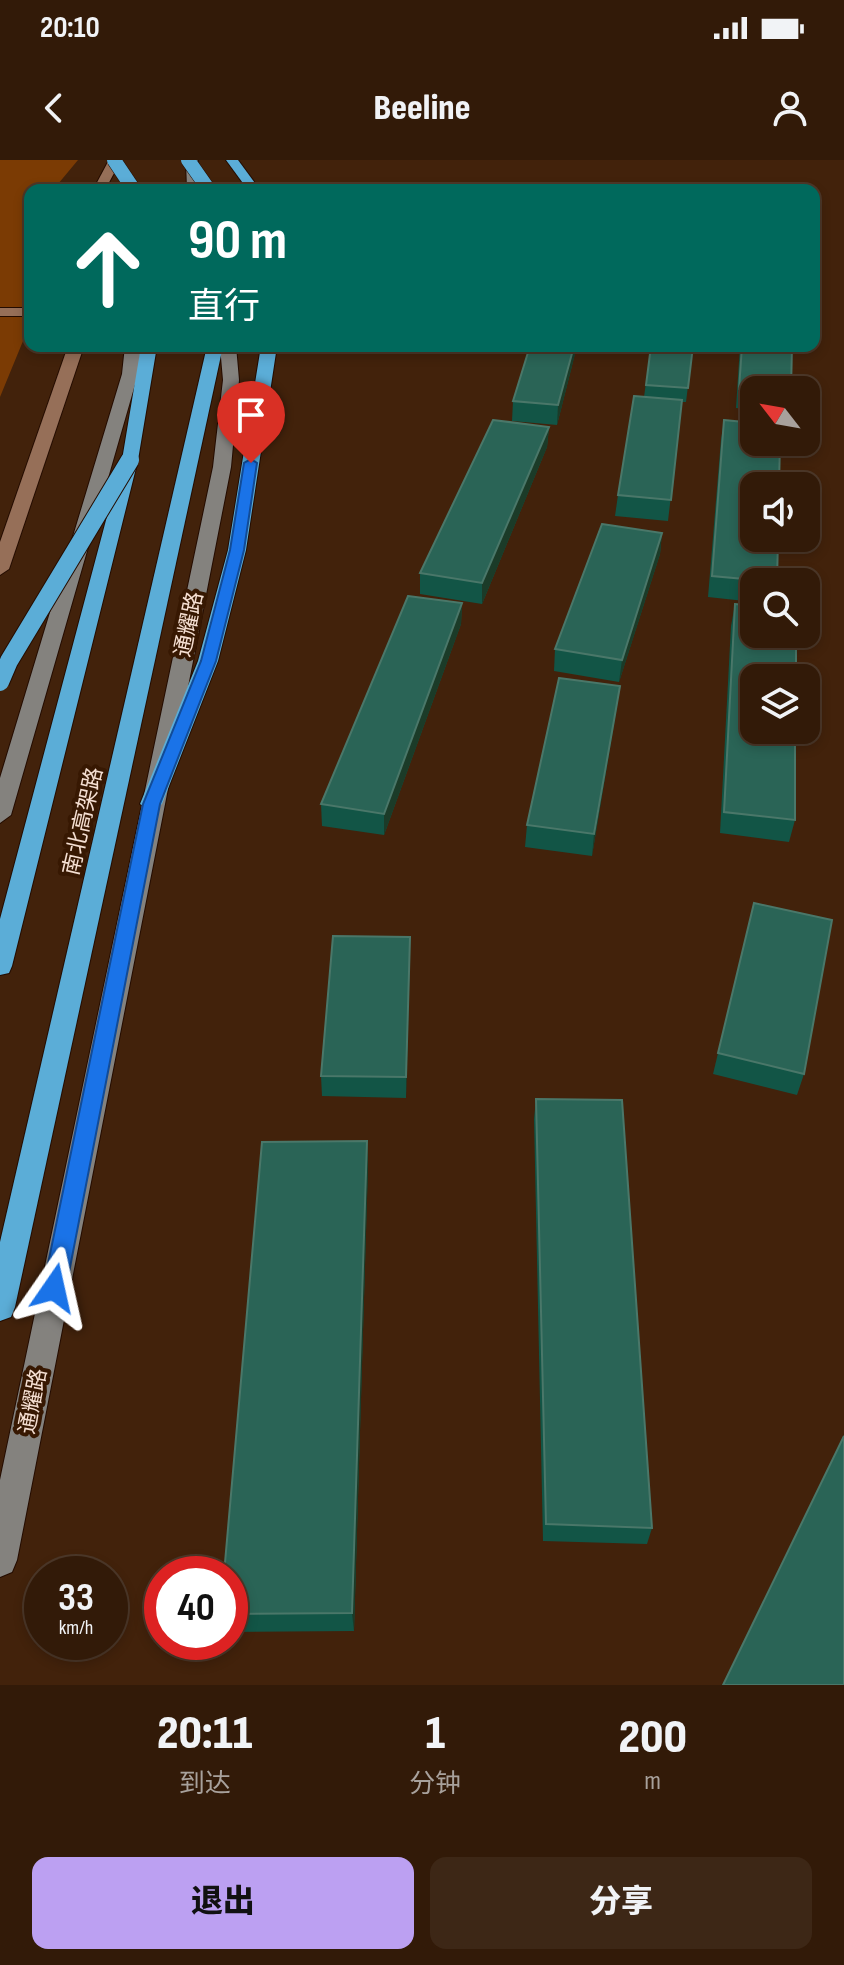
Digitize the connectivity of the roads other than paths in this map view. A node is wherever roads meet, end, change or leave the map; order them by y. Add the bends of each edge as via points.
1 (114, 160) edge
2 (126, 160) edge
3 (190, 160) edge
4 (232, 160) edge
5 (102, 184) edge
6 (128, 184) edge
7 (131, 184) edge
8 (192, 184) edge
9 (205, 184) edge
10 (250, 184) edge
11 (0, 312) edge
12 (24, 312) edge
13 (74, 352) edge
14 (132, 352) edge
15 (148, 352) edge
16 (214, 352) edge
17 (229, 352) edge
18 (268, 352) edge
19 (130, 460) junction
20 (0, 569) edge
21 (0, 682) edge
22 (151, 804) junction
23 (0, 815) edge
24 (0, 966) edge
25 (0, 1307) edge
26 (0, 1560) edge

1 - 5 street
1 - 6 highway, bridge
2 - 7 street
3 - 8 street
3 - 9 highway, bridge
4 - 10 highway
11 - 12 street
13 - 20 street
14 - 23 street
15 - 19 highway, 南北高架路
16 - 25 highway, 南北高架路
17 - 22 street, 通耀路 via 231,380 222,467
18 - 22 highway via 237,550 208,661
19 - 21 highway, bridge
19 - 24 highway, 南北高架路, bridge
22 - 26 street, 通耀路

